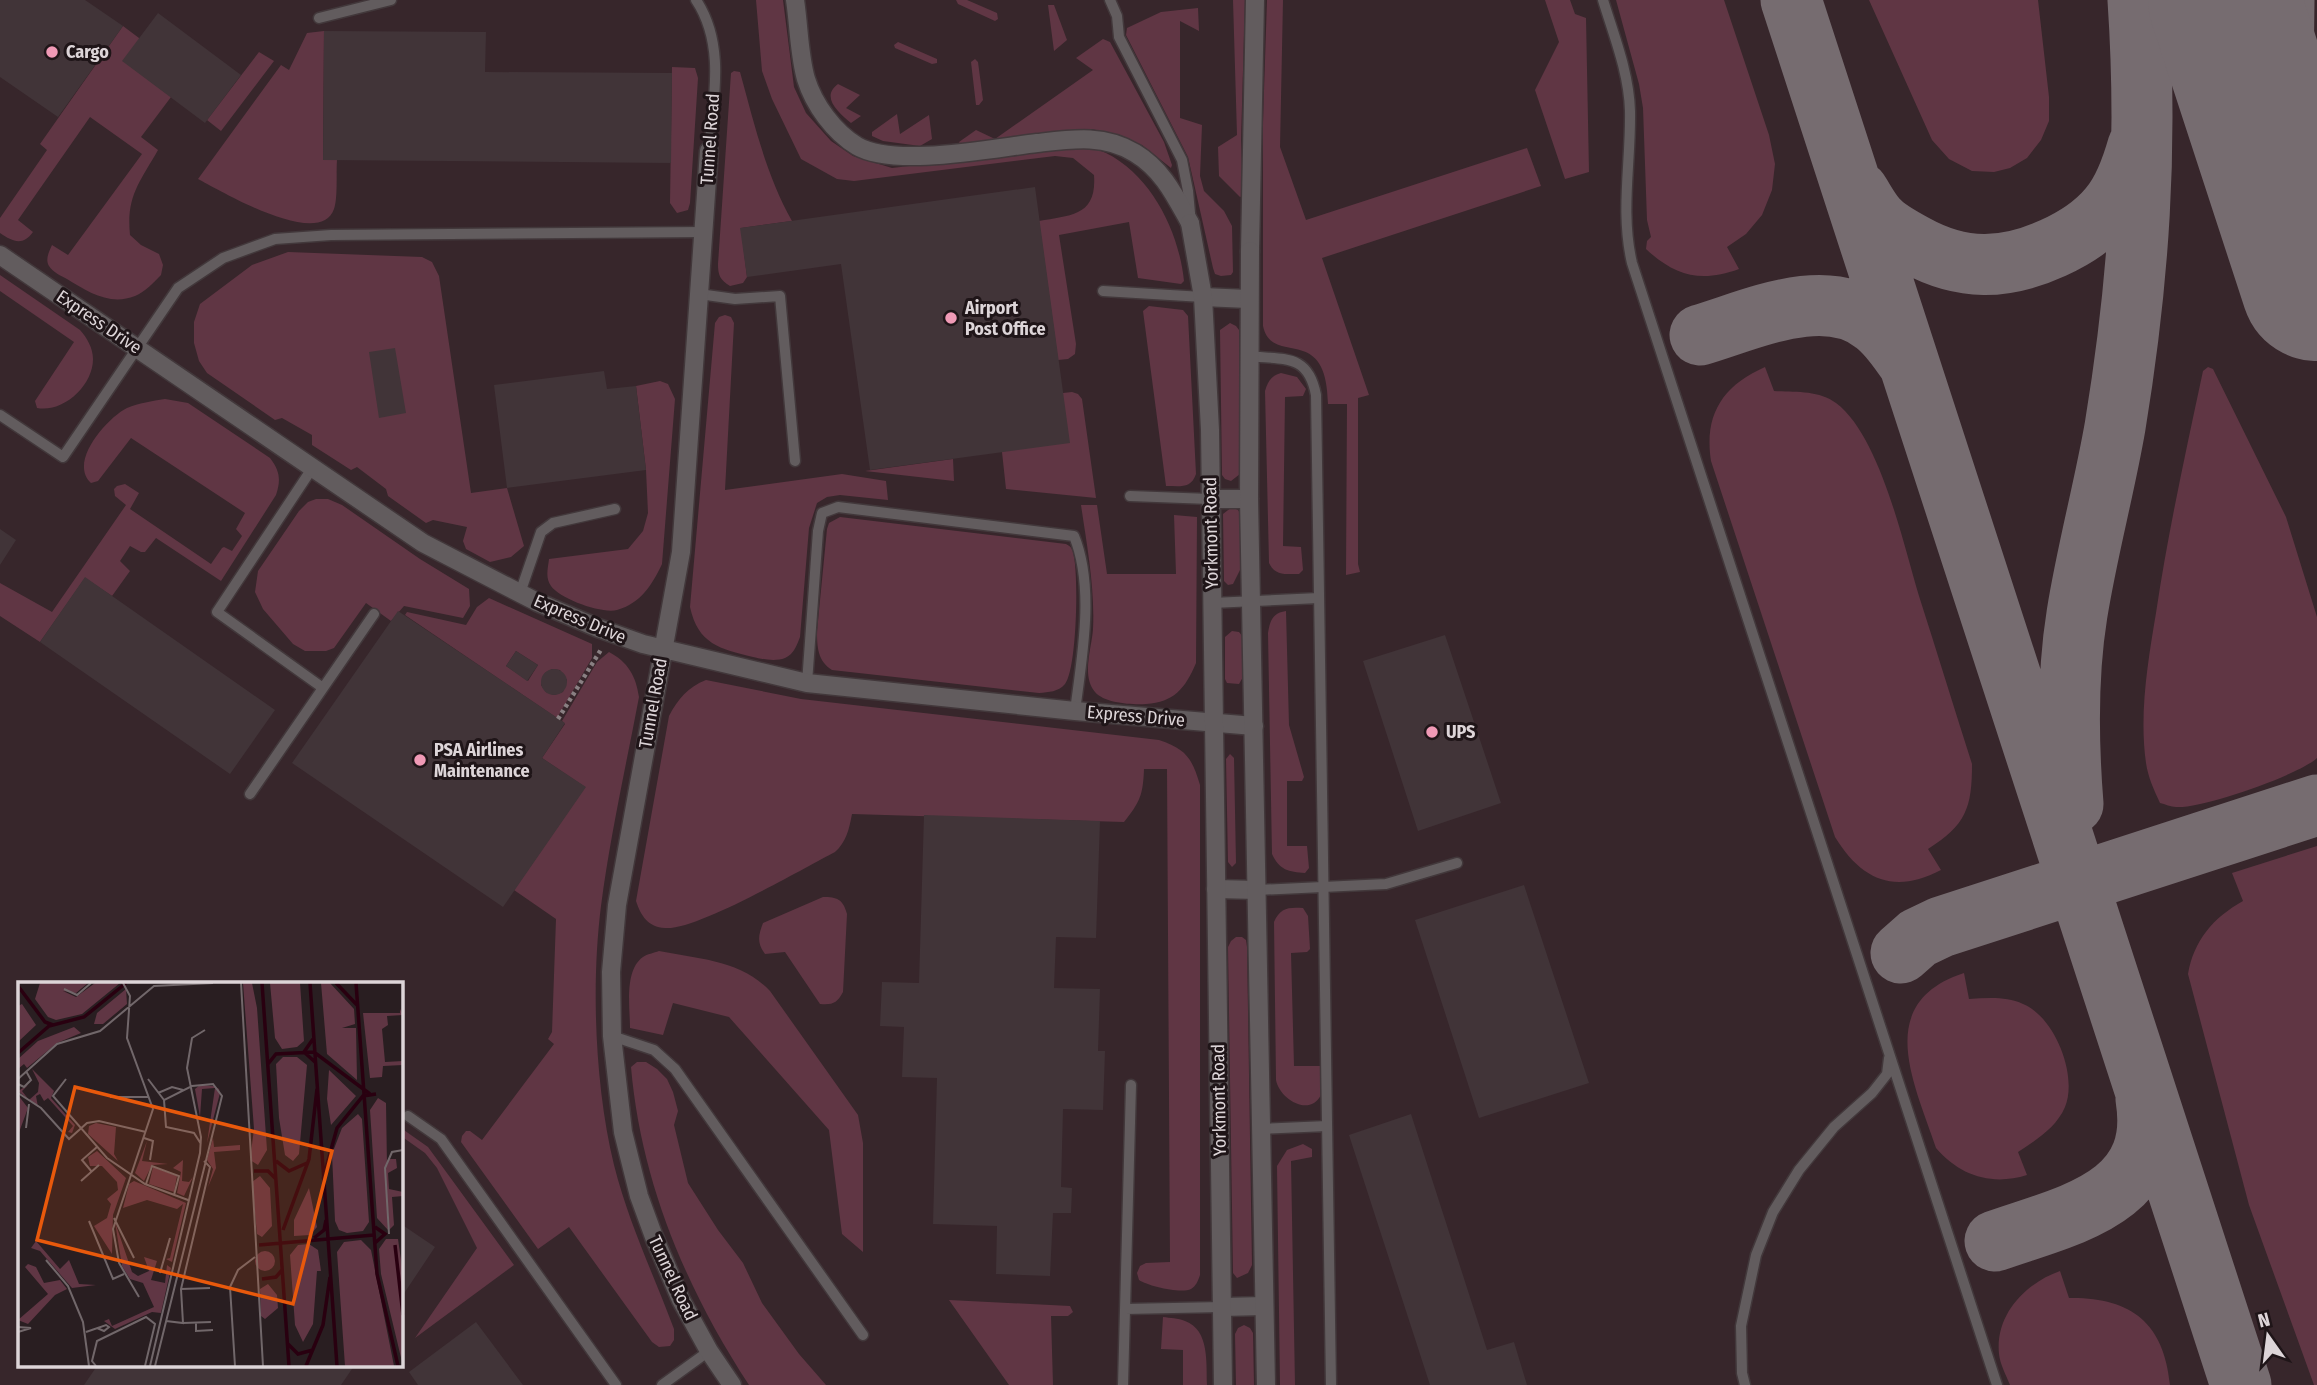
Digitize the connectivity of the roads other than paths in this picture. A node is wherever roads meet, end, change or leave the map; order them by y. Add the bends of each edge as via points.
1 (391, 0) edge
2 (696, 0) edge
3 (795, 0) edge
4 (1110, 0) edge
5 (1255, 0) edge
6 (1603, 0) edge
7 (319, 18) dead end
8 (709, 151) joint
9 (1190, 223) junction
10 (704, 232) junction
11 (0, 255) edge
12 (1103, 291) dead end
13 (699, 294) junction
14 (1203, 297) junction
15 (1248, 299) junction
16 (137, 347) junction
17 (1248, 356) junction
18 (0, 415) edge
19 (794, 461) dead end
20 (313, 467) junction
21 (1130, 495) dead end
22 (1210, 499) junction
23 (1250, 499) junction
24 (615, 509) dead end
25 (520, 593) junction
26 (1319, 598) junction
27 (1252, 601) junction
28 (1212, 603) junction
29 (374, 614) dead end
30 (663, 649) junction
31 (807, 683) junction
32 (323, 688) junction
33 (1075, 711) junction
34 (1214, 723) junction
35 (1254, 726) junction
36 (250, 794) dead end
37 (1457, 863) dead end
38 (1323, 887) junction
39 (1216, 889) junction
40 (1258, 890) junction
41 (612, 1036) junction
42 (1889, 1054) junction
43 (1131, 1085) dead end
44 (408, 1116) dead end
45 (1327, 1126) junction
46 (1261, 1129) junction
47 (1264, 1306) junction
48 (1222, 1307) junction
49 (1125, 1309) junction
50 (863, 1335) dead end
51 (709, 1350) junction
52 (616, 1385) edge
53 (662, 1385) edge
54 (732, 1385) edge
55 (1123, 1385) edge
56 (1223, 1385) edge
57 (1266, 1385) edge
58 (1331, 1385) edge
59 (1745, 1385) edge
60 (1997, 1385) edge

1 - 7 lane
2 - 8 lane, Tunnel Road via 714,46
3 - 9 street, Yorkmont Road via 806,78 821,112 858,147 890,156 937,156 1076,138 1108,140 1136,153 1163,175
4 - 9 lane via 1119,37 1182,160
5 - 15 street
6 - 42 lane via 1623,62 1630,109 1626,220 1632,263
8 - 10 street, Tunnel Road
9 - 14 street, Yorkmont Road
10 - 13 street, Tunnel Road
10 - 16 lane via 275,239 223,258 178,288
11 - 16 street, Express Drive
12 - 14 lane
13 - 19 lane via 735,299 780,296
13 - 30 street, Tunnel Road via 681,552
14 - 15 street
14 - 22 street, Yorkmont Road
15 - 17 street
16 - 18 lane via 63,457
16 - 20 street, Express Drive
17 - 23 street
17 - 26 lane via 1296,362 1312,375
20 - 25 street, Express Drive via 422,543
20 - 32 lane via 217,612
21 - 22 lane
22 - 23 street
22 - 28 street, Yorkmont Road
23 - 27 street
24 - 25 lane via 553,523 541,532
25 - 30 street, Express Drive via 611,633
26 - 27 lane
26 - 38 lane
27 - 28 lane
27 - 35 street
28 - 34 street, Yorkmont Road
29 - 32 lane
30 - 31 street, Express Drive
30 - 41 street, Tunnel Road via 618,905 611,972
31 - 33 street, Express Drive
31 - 33 lane via 818,531 822,513 838,507 1074,536 1082,554 1085,607
32 - 36 lane
33 - 34 street, Express Drive
34 - 35 street, Express Drive
34 - 39 street, Yorkmont Road
35 - 40 street
37 - 38 lane via 1386,884
38 - 40 lane
38 - 45 lane
39 - 40 street
39 - 48 street, Yorkmont Road
40 - 46 street
41 - 50 lane via 654,1050 674,1069
41 - 51 street, Tunnel Road via 621,1121 639,1196 681,1300
42 - 59 lane via 1886,1074 1834,1127 1773,1212 1756,1255 1741,1326
42 - 60 lane
43 - 49 lane
44 - 52 lane via 441,1139
45 - 46 lane
45 - 58 lane
46 - 47 street
47 - 48 street
47 - 57 street
48 - 49 lane
48 - 56 street, Yorkmont Road
49 - 55 lane
51 - 53 lane
51 - 54 street, Tunnel Road

